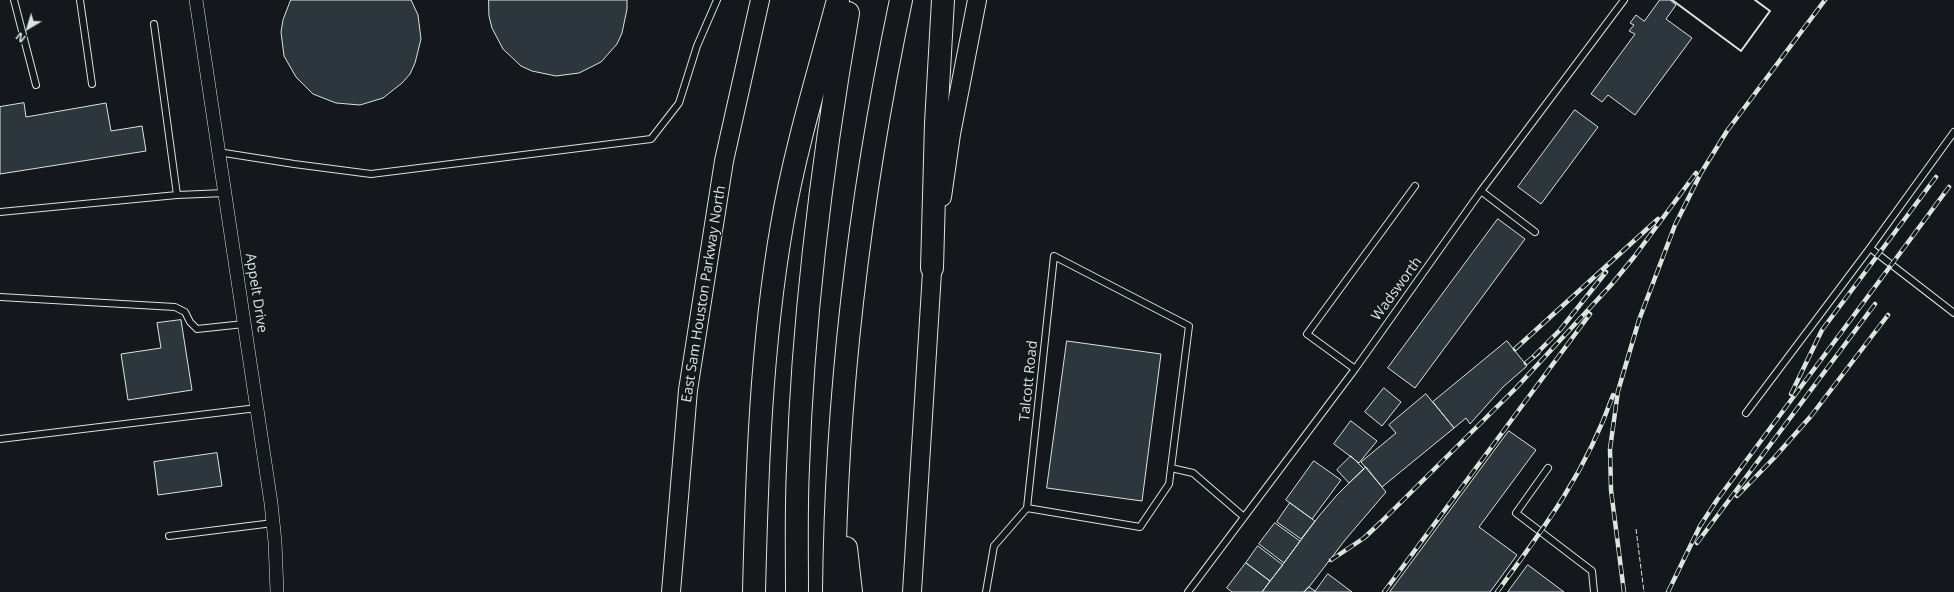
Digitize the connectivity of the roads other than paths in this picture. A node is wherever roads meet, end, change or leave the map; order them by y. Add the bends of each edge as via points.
1 (15, 0) edge
2 (80, 0) edge
3 (196, 0) edge
4 (717, 0) edge
5 (760, 0) edge
6 (838, 0) edge
7 (850, 0) edge
8 (901, 0) edge
9 (943, 0) edge
10 (977, 0) edge
11 (1624, 0) edge
12 (154, 24) dead end
13 (92, 84) dead end
14 (36, 85) dead end
15 (1954, 132) edge
16 (218, 152) junction
17 (1415, 186) dead end
18 (1481, 191) junction
19 (225, 194) junction
20 (177, 195) junction
21 (0, 212) edge
22 (1535, 232) dead end
23 (1870, 248) junction
24 (932, 268) junction
25 (0, 297) edge
26 (1954, 313) edge
27 (244, 324) junction
28 (1355, 369) junction
29 (257, 408) junction
30 (1746, 413) dead end
31 (0, 439) edge
32 (838, 460) junction
33 (1171, 468) junction
34 (1548, 468) dead end
35 (798, 469) junction
36 (1027, 508) junction
37 (1244, 517) junction
38 (273, 523) junction
39 (169, 536) dead end
40 (277, 592) edge
41 (671, 592) edge
42 (754, 592) edge
43 (788, 592) edge
44 (797, 592) edge
45 (834, 592) edge
46 (851, 592) edge
47 (912, 592) edge
48 (986, 592) edge
49 (1188, 592) edge
50 (1594, 592) edge

1 - 14 lane
2 - 13 lane
3 - 16 street, Appelt Drive
4 - 16 lane via 697,46 679,103 651,139 371,174
5 - 41 main road, East Sam Houston Parkway North via 724,161 688,390
6 - 42 highway via 790,185 775,268 765,366
7 - 35 highway via 815,231
8 - 32 highway via 864,203 842,397
9 - 24 highway
10 - 24 main road via 951,134
11 - 18 lane, Wadsworth
12 - 20 lane
15 - 23 lane
16 - 19 street, Appelt Drive
17 - 28 lane via 1307,334
18 - 22 lane
18 - 28 lane, Wadsworth
19 - 20 lane
19 - 27 street, Appelt Drive
20 - 21 lane
23 - 26 lane
23 - 30 lane
24 - 47 main road
25 - 27 lane via 175,307 185,312 197,329
27 - 29 street, Appelt Drive
28 - 37 lane, Wadsworth
29 - 31 lane
29 - 38 street, Appelt Drive
32 - 45 highway
32 - 46 highway
33 - 36 lane via 1169,484 1140,527
33 - 36 lane, Talcott Road via 1189,326 1054,256
33 - 37 lane via 1193,473
34 - 50 lane via 1516,513 1592,570
35 - 43 highway
35 - 44 highway
36 - 48 lane via 994,546
37 - 49 lane, Wadsworth
38 - 39 lane
38 - 40 street, Appelt Drive

